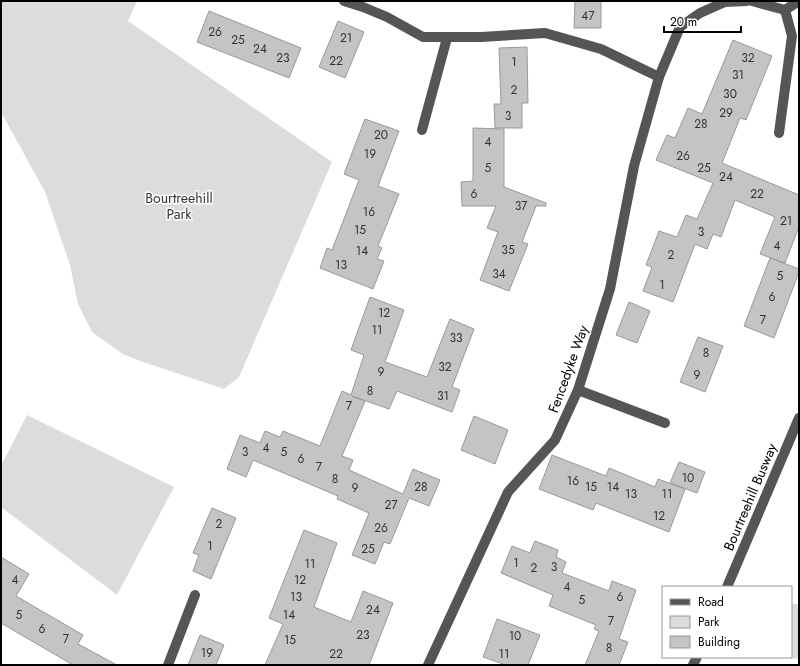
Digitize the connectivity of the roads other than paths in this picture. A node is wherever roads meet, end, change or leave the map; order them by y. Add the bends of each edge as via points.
1 (344, 1) edge
2 (747, 1) edge
3 (752, 1) edge
4 (799, 2) edge
5 (784, 10) junction
6 (447, 38) junction
7 (659, 77) junction
8 (422, 130) dead end
9 (780, 133) dead end
10 (578, 390) junction
11 (799, 418) edge
12 (665, 423) dead end
13 (727, 586) edge
14 (195, 595) dead end
15 (168, 665) edge
16 (428, 665) edge

1 - 6 street via 388,17 422,37
2 - 7 street, Fencedyke Way via 725,2 700,13 680,27
3 - 5 street
4 - 5 street
5 - 9 street via 792,36
6 - 7 street via 545,33 601,50
6 - 8 street
7 - 10 street, Fencedyke Way via 634,166 610,289
10 - 12 street
10 - 16 street, Fencedyke Way via 555,440 508,492
11 - 13 street, Bourtreehill Busway
14 - 15 street

